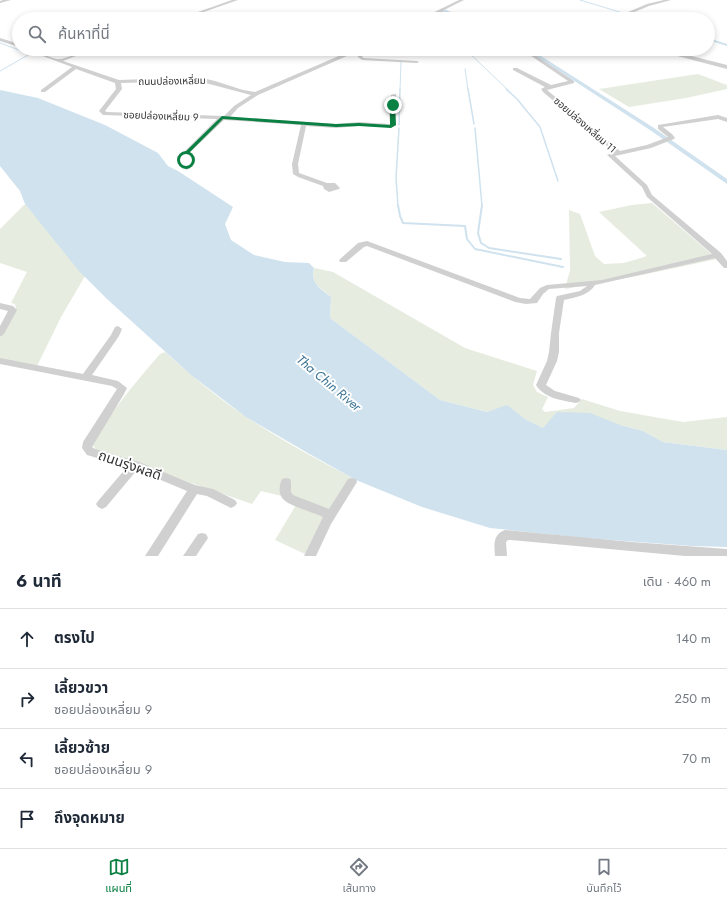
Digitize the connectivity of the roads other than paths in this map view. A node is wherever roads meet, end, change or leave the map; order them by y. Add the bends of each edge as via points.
1 (9, 0) edge
2 (236, 0) edge
3 (462, 0) edge
4 (668, 0) edge
5 (0, 2) edge
6 (438, 11) joint
7 (201, 12) edge
8 (441, 12) edge
9 (630, 12) edge
10 (0, 39) edge
11 (12, 43) edge
12 (45, 56) edge
13 (72, 56) edge
14 (342, 56) edge
15 (360, 56) edge
16 (533, 56) edge
17 (686, 56) edge
18 (58, 61) junction
19 (417, 62) dead end
20 (75, 67) junction
21 (727, 67) edge
22 (515, 69) dead end
23 (118, 82) junction
24 (550, 87) junction
25 (43, 91) dead end
26 (256, 94) junction
27 (394, 95) dead end
28 (224, 118) junction
29 (727, 120) edge
30 (304, 123) junction
31 (619, 153) junction
32 (187, 168) dead end
33 (327, 185) dead end
34 (718, 255) junction
35 (343, 260) dead end
36 (727, 266) edge
37 (592, 284) junction
38 (0, 306) edge
39 (118, 329) dead end
40 (0, 334) edge
41 (0, 361) edge
42 (86, 377) junction
43 (576, 400) dead end
44 (135, 465) junction
45 (286, 482) dead end
46 (352, 482) dead end
47 (194, 489) junction
48 (231, 503) dead end
49 (102, 504) dead end
50 (331, 515) junction
51 (202, 538) dead end
52 (727, 554) edge
53 (151, 556) edge
54 (189, 556) edge
55 (310, 556) edge
56 (501, 556) edge

1 - 5 street
2 - 7 street
3 - 6 street
4 - 9 street via 648,4
6 - 8 street
10 - 11 street
12 - 18 street, ถนนปล่องเหลี่ยม
13 - 18 street
14 - 26 street
15 - 19 street via 362,59
16 - 24 street, ซอยปล่องเหลี่ยม 11 via 572,82
17 - 21 street
18 - 20 street, ถนนปล่องเหลี่ยม
20 - 23 street, ถนนปล่องเหลี่ยม
20 - 25 street
22 - 24 street
23 - 26 street, ถนนปล่องเหลี่ยม via 198,79 209,80 248,94
23 - 28 street, ซอยปล่องเหลี่ยม 9 via 119,90 102,111 105,114
24 - 31 street, ซอยปล่องเหลี่ยม 11 via 544,89 545,91
26 - 28 street
27 - 30 street, ซอยปล่องเหลี่ยม 9 via 392,126
28 - 30 street, ซอยปล่องเหลี่ยม 9
28 - 32 street via 184,156
29 - 31 street via 718,118 660,126 672,138 649,147
30 - 33 street via 294,164 296,172 300,176
31 - 34 street, ซอยปล่องเหลี่ยม 11 via 610,156 645,186 649,196
34 - 36 street, ซอยปล่องเหลี่ยม 11
34 - 37 street
35 - 37 street via 367,243 525,302 535,301 547,287
37 - 43 street via 585,292 560,298 554,352 541,385 551,393
38 - 40 street via 13,310
39 - 42 street
41 - 42 street, ถนนรุ่งผลดี
42 - 44 street, ถนนรุ่งผลดี via 117,384 122,390 87,448 92,452
44 - 47 street, ถนนรุ่งผลดี
44 - 49 street
45 - 50 street via 285,493 290,498
46 - 50 street
47 - 48 street, ถนนรุ่งผลดี via 209,492
47 - 53 street
50 - 55 street
51 - 54 street
52 - 56 street via 511,535 500,541

